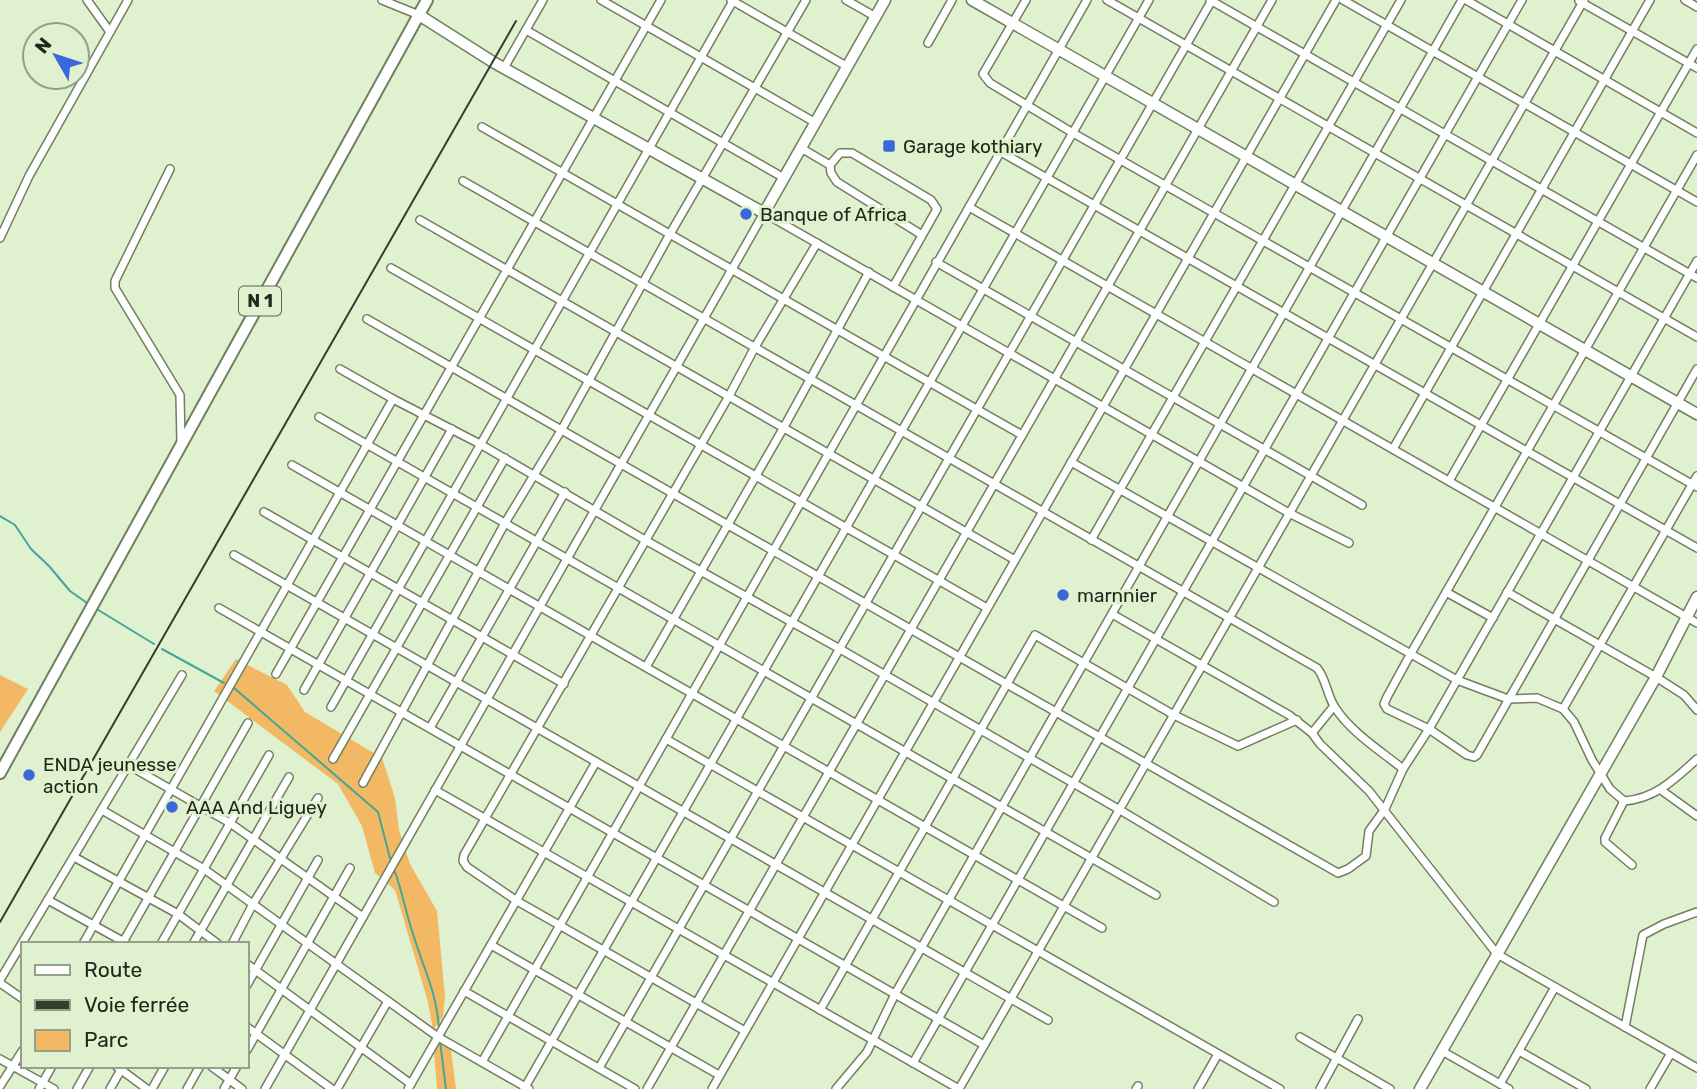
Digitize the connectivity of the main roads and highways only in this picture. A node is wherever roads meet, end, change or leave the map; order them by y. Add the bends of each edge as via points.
1 (427, 0) edge
2 (885, 0) edge
3 (972, 0) edge
4 (419, 15) junction
5 (1697, 414) edge
6 (1697, 597) edge
7 (0, 773) edge
8 (1420, 1089) edge

1 - 4 highway, N 1
2 - 4 main road via 764,213 504,68
3 - 5 main road
4 - 7 highway, N 1
6 - 8 main road via 1656,677

